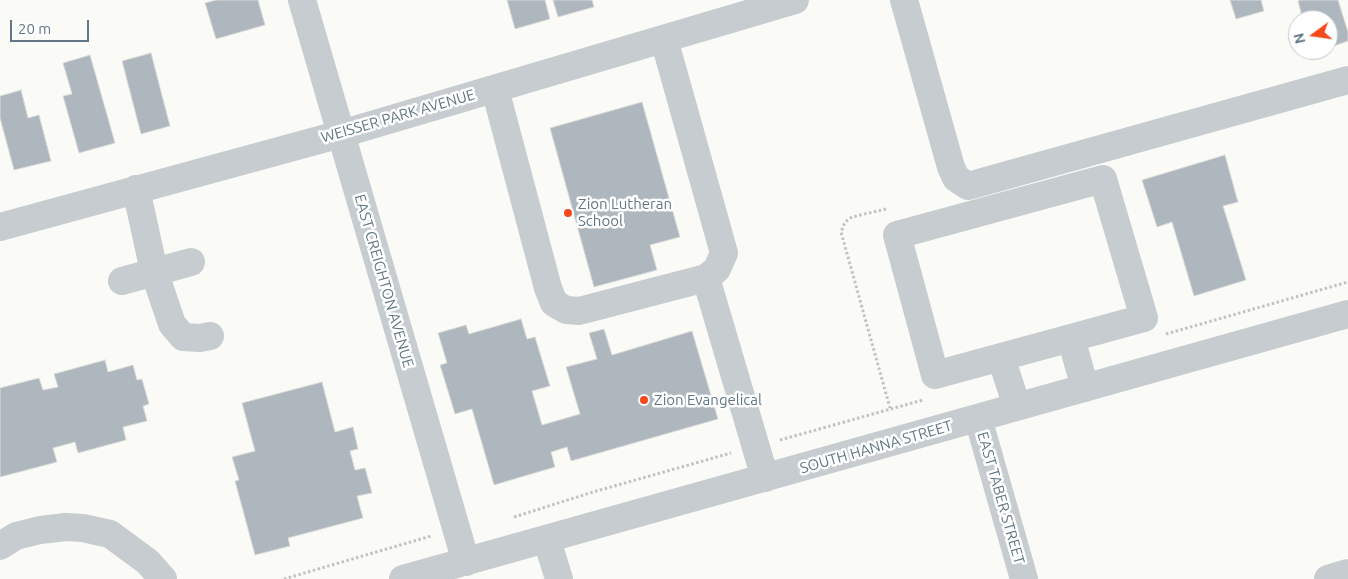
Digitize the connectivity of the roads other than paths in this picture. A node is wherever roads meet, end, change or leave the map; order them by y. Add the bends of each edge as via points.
1 (302, 0) edge
2 (795, 0) edge
3 (904, 0) edge
4 (664, 39) junction
5 (1348, 80) edge
6 (495, 89) junction
7 (342, 134) junction
8 (136, 189) junction
9 (0, 227) edge
10 (191, 262) dead end
11 (154, 271) junction
12 (706, 278) junction
13 (122, 281) dead end
14 (1348, 314) edge
15 (210, 336) dead end
16 (1072, 338) junction
17 (1001, 357) junction
18 (1085, 388) junction
19 (1017, 407) junction
20 (978, 418) junction
21 (765, 478) junction
22 (547, 540) junction
23 (0, 546) edge
24 (466, 562) junction
25 (1348, 573) edge
26 (163, 579) edge
27 (403, 579) edge
28 (559, 579) edge
29 (1024, 579) edge
30 (1328, 579) edge

1 - 7 street, EAST CREIGHTON AVENUE
2 - 4 street, WEISSER PARK AVENUE
3 - 5 street via 951,167 956,178 968,186
4 - 6 street, WEISSER PARK AVENUE
4 - 12 street via 724,253 717,269
6 - 7 street, WEISSER PARK AVENUE
6 - 12 street via 554,304 566,310 579,311
7 - 8 street, WEISSER PARK AVENUE
7 - 24 street, EAST CREIGHTON AVENUE
8 - 9 street, WEISSER PARK AVENUE
8 - 11 street
10 - 11 street
11 - 13 street
11 - 15 street via 172,324 184,337
12 - 21 street
14 - 18 street, SOUTH HANNA STREET
16 - 17 street
16 - 17 street via 1144,318 1103,179 897,235 936,375
16 - 18 street
17 - 19 street
18 - 19 street, SOUTH HANNA STREET
19 - 20 street, SOUTH HANNA STREET
20 - 21 street, SOUTH HANNA STREET
20 - 29 street, EAST TABER STREET
21 - 22 street, SOUTH HANNA STREET
22 - 24 street, SOUTH HANNA STREET
22 - 28 street
23 - 26 street via 16,536 40,530 83,528 110,534 148,562
24 - 27 street, SOUTH HANNA STREET
25 - 30 street

